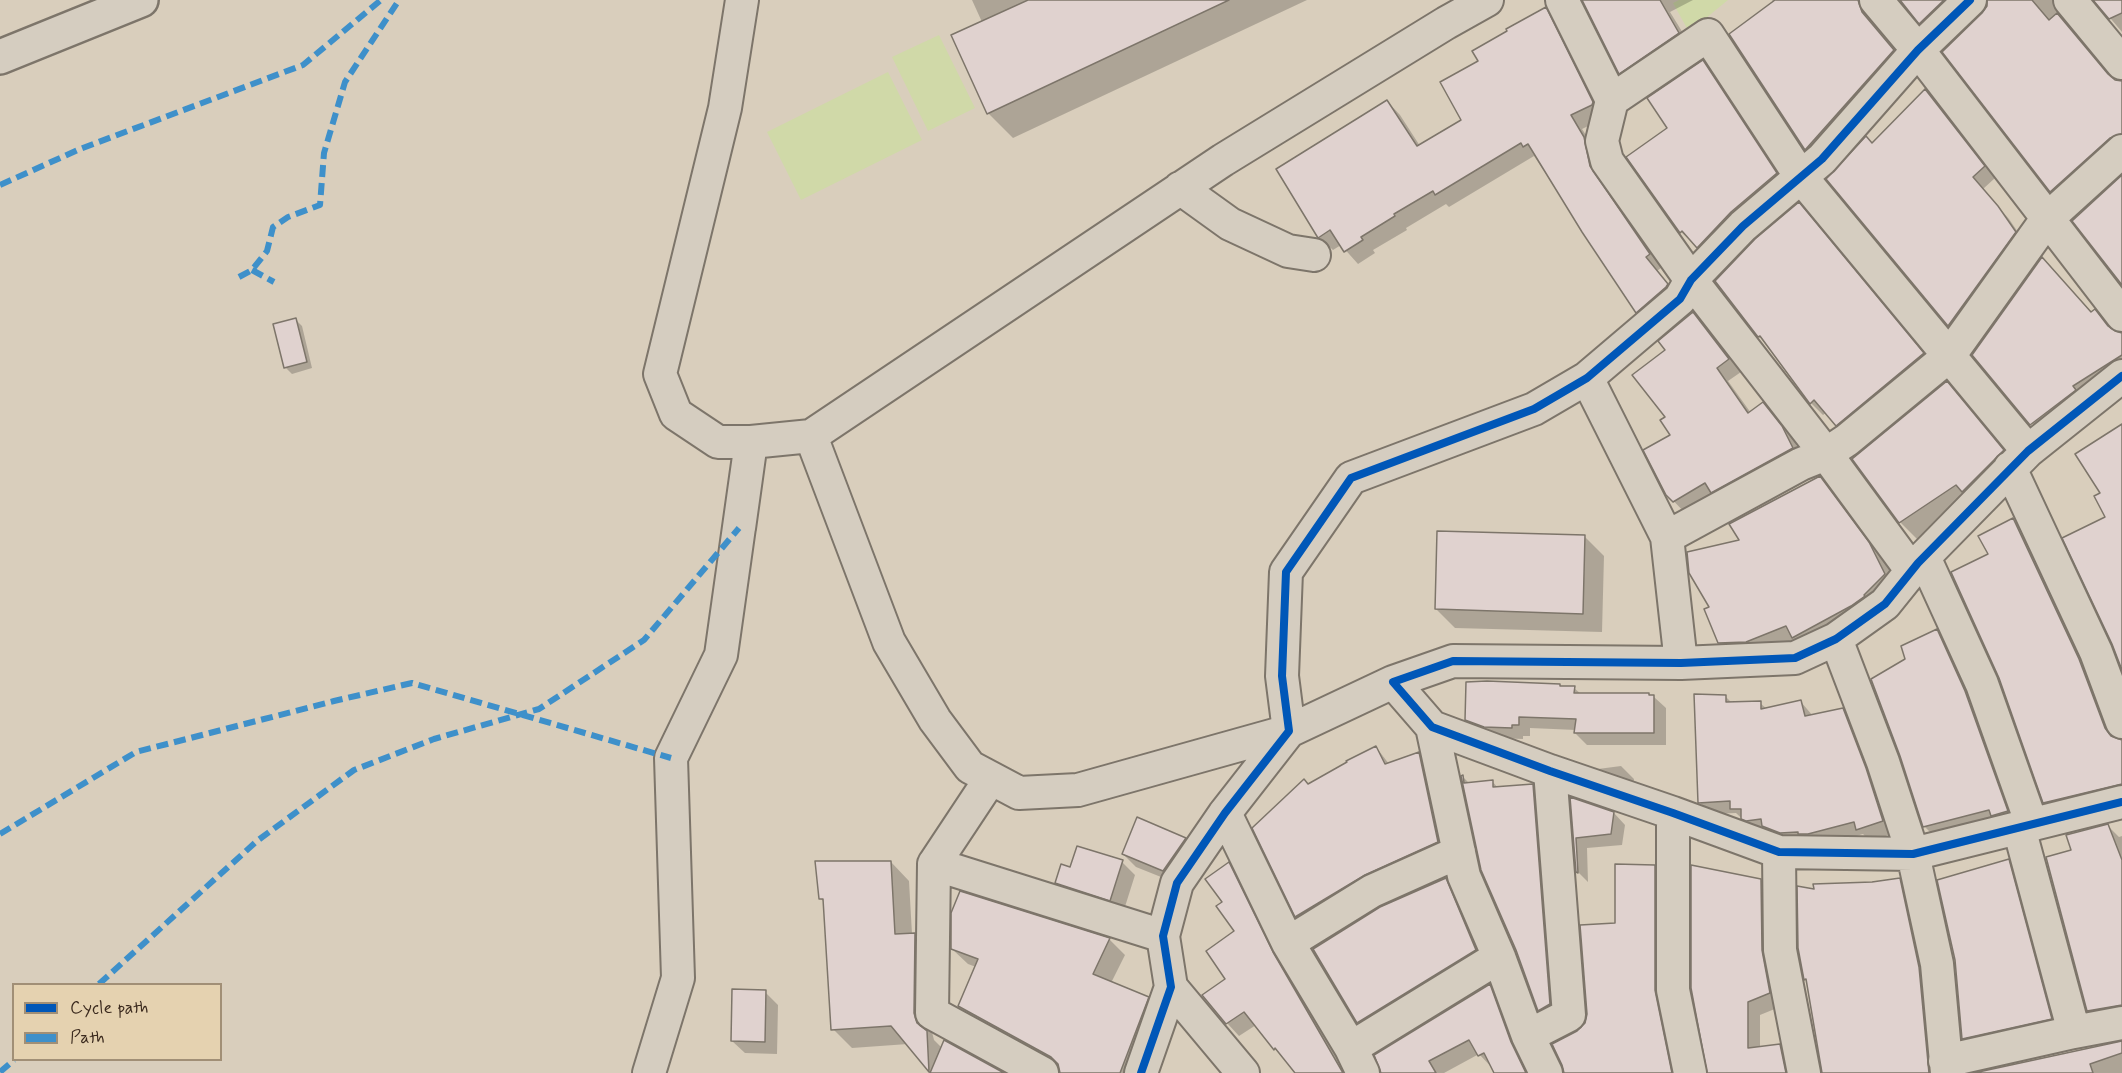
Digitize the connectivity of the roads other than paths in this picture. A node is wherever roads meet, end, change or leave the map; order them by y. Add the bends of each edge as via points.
1 (141, 0) edge
2 (742, 0) edge
3 (1487, 0) edge
4 (1562, 0) edge
5 (1876, 0) edge
6 (1970, 0) edge
7 (2070, 0) edge
8 (1918, 50) junction
9 (0, 57) edge
10 (2122, 63) edge
11 (1612, 99) junction
12 (2122, 151) edge
13 (1801, 177) junction
14 (1180, 188) junction
15 (2047, 219) junction
16 (1314, 255) dead end
17 (1691, 280) junction
18 (2122, 315) edge
19 (1949, 356) junction
20 (1587, 378) junction
21 (2119, 386) edge
22 (811, 436) junction
23 (751, 442) junction
24 (1826, 454) junction
25 (2019, 460) junction
26 (739, 528) dead end
27 (1667, 537) junction
28 (1918, 564) junction
29 (1836, 639) junction
30 (1682, 663) junction
31 (1393, 682) junction
32 (2122, 722) edge
33 (1432, 727) junction
34 (1289, 731) junction
35 (1550, 771) junction
36 (992, 778) junction
37 (2120, 811) edge
38 (1225, 813) junction
39 (1673, 813) junction
40 (2026, 827) junction
41 (1459, 852) junction
42 (1779, 852) junction
43 (1913, 854) junction
44 (934, 864) junction
45 (1163, 936) junction
46 (1288, 944) junction
47 (1499, 957) junction
48 (1171, 987) junction
49 (2122, 1023) edge
50 (2074, 1032) junction
51 (1528, 1036) junction
52 (1357, 1060) edge
53 (1946, 1067) edge
54 (649, 1073) edge
55 (1042, 1073) edge
56 (1141, 1073) edge
57 (1243, 1073) edge
58 (1546, 1073) edge
59 (1690, 1073) edge
60 (1804, 1073) edge

1 - 9 highway
2 - 23 street via 725,108 660,374 676,414 718,442
3 - 14 street
4 - 11 street
5 - 8 street
6 - 8 street
7 - 10 street
8 - 13 street via 1822,159
8 - 15 street
11 - 13 street via 1708,34
11 - 17 street via 1602,141 1607,161
12 - 15 street
13 - 17 street via 1743,226
13 - 19 street
14 - 16 street via 1230,224 1288,251
14 - 22 street
15 - 18 street
15 - 19 street
17 - 20 street via 1680,299
17 - 24 street
19 - 24 street
19 - 25 street
20 - 27 street
20 - 34 street via 1534,409 1351,478 1286,572 1282,676
21 - 25 street
22 - 23 street
22 - 36 street via 889,642 949,739 970,766
23 - 26 street
23 - 54 street via 721,655 671,758 678,978
24 - 27 street
24 - 28 street
25 - 28 street
25 - 32 street
27 - 30 street
28 - 29 street via 1885,604
28 - 40 street via 1982,684
29 - 30 street via 1795,658
29 - 43 street
30 - 31 street via 1454,661
31 - 33 street
31 - 34 street
33 - 35 street
33 - 41 street
34 - 36 street via 1078,790 1019,793
34 - 38 street
35 - 39 street
35 - 51 street via 1569,1015
36 - 44 street
37 - 40 street
38 - 45 street via 1177,883
38 - 46 street
39 - 42 street
39 - 59 street via 1673,990
40 - 43 street
40 - 50 street
41 - 46 street via 1372,891
41 - 47 street via 1464,876
42 - 43 street
42 - 60 street via 1780,950
43 - 53 street via 1936,964
44 - 45 street
44 - 55 street via 932,1013
45 - 48 street
46 - 52 street
47 - 51 street
47 - 52 street
48 - 56 street
48 - 57 street
49 - 50 street
50 - 53 street
51 - 58 street

